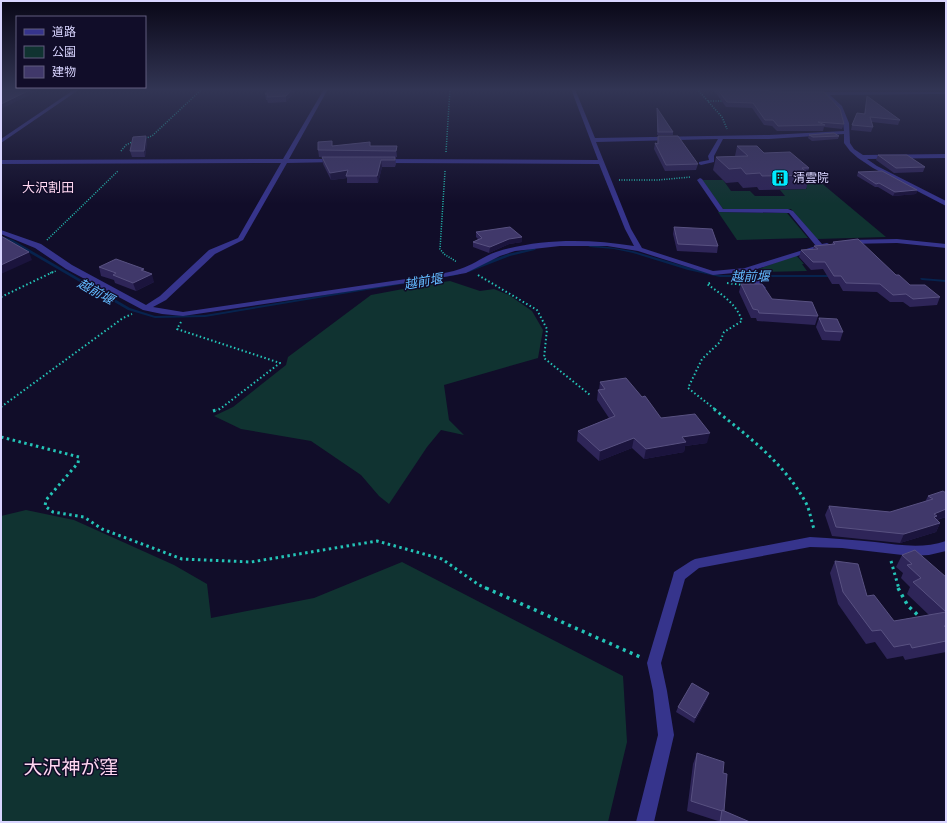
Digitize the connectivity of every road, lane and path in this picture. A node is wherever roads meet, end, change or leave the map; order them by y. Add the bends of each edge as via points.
1 (21, 127) edge
2 (161, 127) edge
3 (304, 127) edge
4 (448, 127) edge
5 (589, 127) edge
6 (727, 127) edge
7 (846, 127) edge
8 (846, 132) junction
9 (732, 138) junction
10 (721, 139) junction
11 (594, 140) junction
12 (1, 141) edge
13 (860, 156) junction
14 (946, 156) edge
15 (286, 160) junction
16 (340, 161) edge
17 (378, 161) edge
18 (1, 162) edge
19 (115, 162) junction
20 (127, 162) junction
21 (446, 162) junction
22 (602, 162) junction
23 (702, 163) dead end
24 (609, 180) junction
25 (700, 180) joint
26 (946, 204) edge
27 (1, 232) edge
28 (858, 242) junction
29 (38, 246) junction
30 (946, 246) edge
31 (820, 247) junction
32 (639, 249) junction
33 (869, 251) edge
34 (468, 268) junction
35 (54, 272) dead end
36 (476, 273) dead end
37 (749, 274) junction
38 (725, 282) dead end
39 (712, 283) dead end
40 (762, 288) joint
41 (1, 297) edge
42 (146, 308) junction
43 (129, 315) dead end
44 (181, 322) dead end
45 (590, 395) dead end
46 (1, 407) edge
47 (213, 411) dead end
48 (1, 437) edge
49 (810, 542) junction
50 (946, 546) edge
51 (889, 549) junction
52 (926, 622) edge
53 (654, 663) junction
54 (644, 822) edge

1 - 12 street
2 - 19 path via 152,136 126,146
3 - 15 street
4 - 21 path
5 - 11 street
6 - 9 path
7 - 8 street
8 - 9 street
8 - 13 street via 847,143
9 - 10 street
10 - 11 street
10 - 23 street via 711,156 712,161
11 - 22 street
13 - 14 street
13 - 26 street via 875,167
15 - 16 street
15 - 20 street
15 - 42 street via 241,239 212,252 162,298
17 - 21 street
18 - 19 street
19 - 20 street
20 - 29 path
21 - 22 street
21 - 34 path via 440,248 444,254
22 - 24 street
24 - 25 path via 658,180 697,176
24 - 32 street via 628,229
25 - 31 street via 722,211 791,212
27 - 29 street
28 - 30 street via 897,241
28 - 31 street
28 - 33 street
29 - 42 street via 93,281
31 - 37 street
32 - 34 street via 580,243 541,246 496,254
32 - 37 street via 713,273
34 - 42 street via 433,278 210,311 183,314
35 - 41 path
36 - 45 path via 537,310 547,329 544,358
37 - 40 street
38 - 40 path
39 - 49 path via 707,284 740,311 742,321 724,332 720,342 702,359 688,388 760,448 789,478 806,504 815,534
43 - 46 path
44 - 47 path via 177,329 280,363 220,409
48 - 53 path via 79,457 78,463 46,500 45,506 53,512 84,517 102,529 182,559 251,562 377,541 442,559 479,585
49 - 51 street
49 - 53 street via 695,564 679,576
50 - 51 street via 927,551
51 - 52 path via 894,582 912,611
53 - 54 street via 666,735

